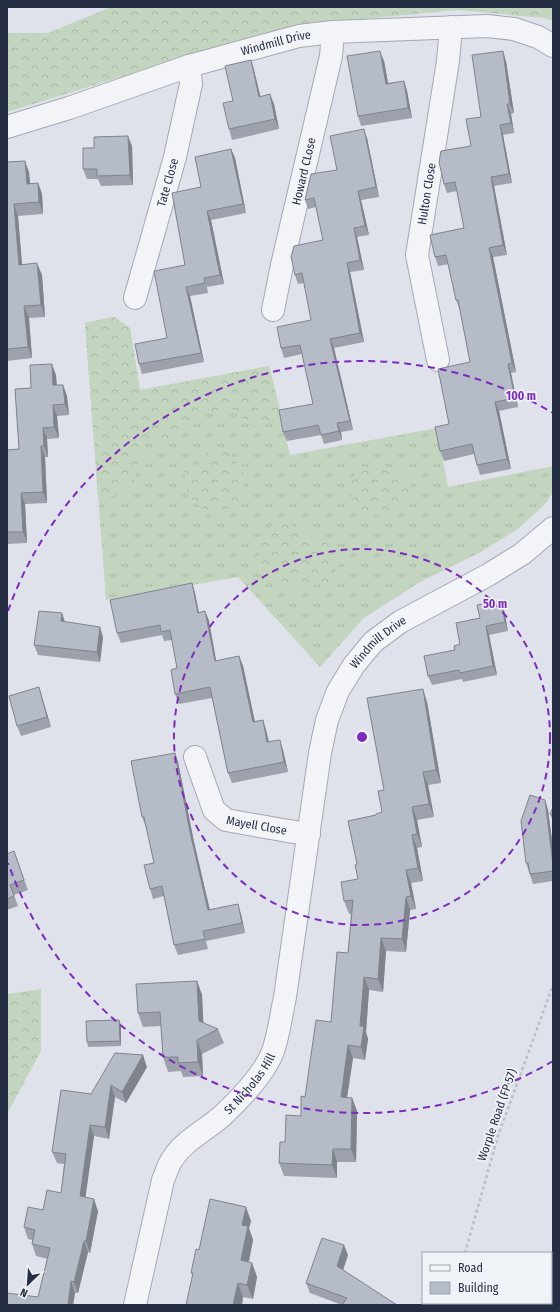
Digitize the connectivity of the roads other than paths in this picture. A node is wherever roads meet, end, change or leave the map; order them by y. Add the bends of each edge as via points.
1 (451, 27) junction
2 (333, 32) junction
3 (553, 46) edge
4 (189, 66) junction
5 (7, 127) edge
6 (135, 298) dead end
7 (273, 310) dead end
8 (438, 360) dead end
9 (553, 528) edge
10 (195, 758) dead end
11 (309, 834) junction
12 (135, 1305) edge

1 - 2 street, Windmill Drive
1 - 3 street, Windmill Drive via 487,26 514,29 538,37
1 - 8 street, Hulton Close via 448,62 417,255
2 - 4 street, Windmill Drive via 299,36
2 - 7 street, Howard CLose via 331,56
4 - 5 street, Windmill Drive
4 - 6 street, Tate Close via 191,84 175,157
9 - 11 street, Windmill Drive via 522,554 488,575 400,622 373,642 354,665 338,691 327,720
10 - 11 street, Mayell Close via 214,810 226,820
11 - 12 street, St Nicholas Hill via 285,997 272,1053 258,1077 243,1095 221,1117 182,1147 170,1162 163,1180

